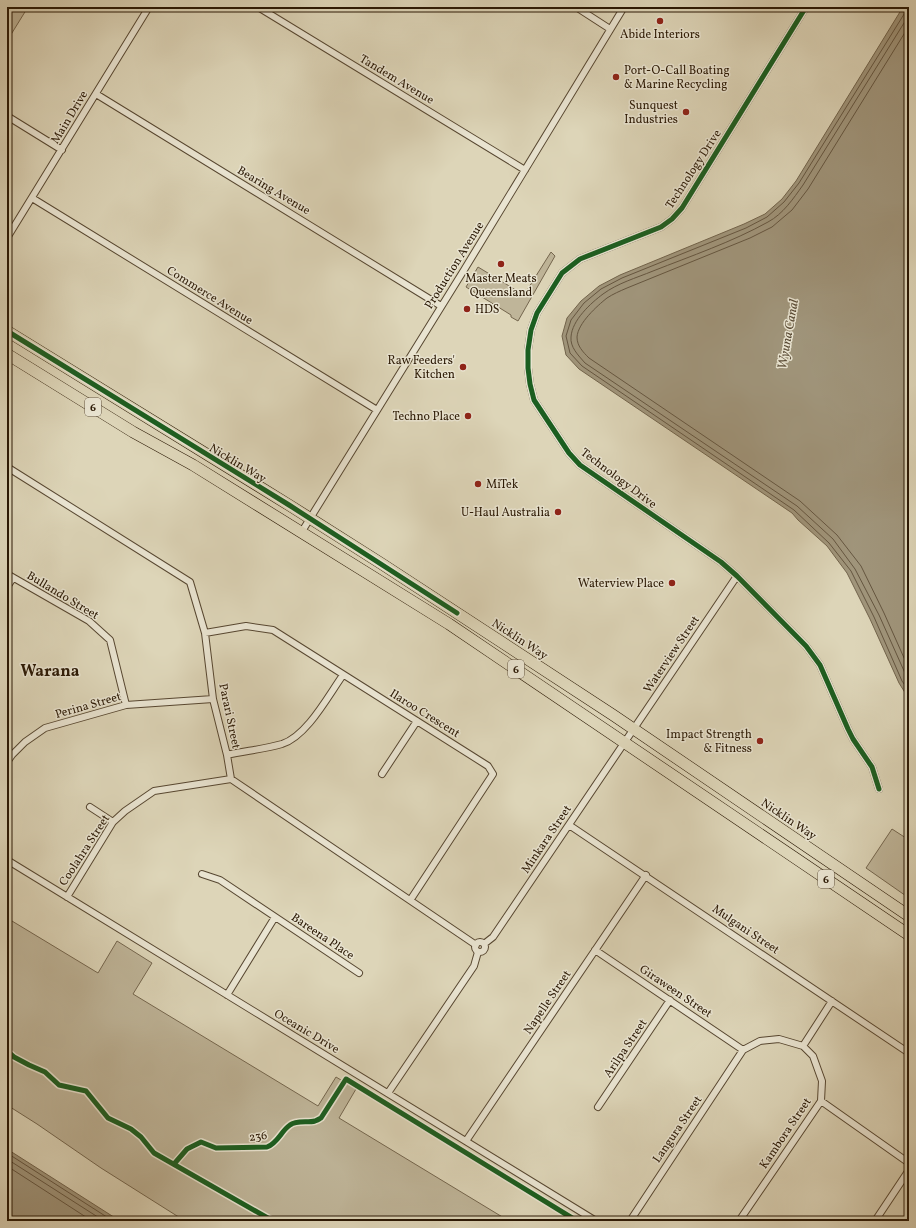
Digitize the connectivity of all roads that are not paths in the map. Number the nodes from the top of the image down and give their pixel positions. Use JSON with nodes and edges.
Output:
{"nodes":[{"id":1,"x":149,"y":7,"type":"edge"},
{"id":2,"x":258,"y":7,"type":"edge"},
{"id":3,"x":576,"y":7,"type":"edge"},
{"id":4,"x":624,"y":7,"type":"edge"},
{"id":5,"x":806,"y":7,"type":"edge"},
{"id":6,"x":610,"y":29,"type":"junction"},
{"id":7,"x":96,"y":94,"type":"junction"},
{"id":8,"x":7,"y":116,"type":"edge"},
{"id":9,"x":62,"y":150,"type":"junction"},
{"id":10,"x":525,"y":170,"type":"junction"},
{"id":11,"x":32,"y":198,"type":"junction"},
{"id":12,"x":7,"y":238,"type":"edge"},
{"id":13,"x":441,"y":306,"type":"junction"},
{"id":14,"x":7,"y":331,"type":"edge"},
{"id":15,"x":7,"y":354,"type":"edge"},
{"id":16,"x":377,"y":410,"type":"junction"},
{"id":17,"x":7,"y":466,"type":"edge"},
{"id":18,"x":310,"y":519,"type":"junction"},
{"id":19,"x":301,"y":533,"type":"junction"},
{"id":20,"x":10,"y":576,"type":"edge"},
{"id":21,"x":737,"y":576,"type":"junction"},
{"id":22,"x":7,"y":587,"type":"edge"},
{"id":23,"x":205,"y":633,"type":"junction"},
{"id":24,"x":343,"y":675,"type":"junction"},
{"id":25,"x":212,"y":699,"type":"junction"},
{"id":26,"x":126,"y":705,"type":"junction"},
{"id":27,"x":417,"y":721,"type":"junction"},
{"id":28,"x":634,"y":729,"type":"junction"},
{"id":29,"x":624,"y":744,"type":"junction"},
{"id":30,"x":9,"y":753,"type":"edge"},
{"id":31,"x":227,"y":755,"type":"junction"},
{"id":32,"x":7,"y":762,"type":"edge"},
{"id":33,"x":382,"y":774,"type":"dead end"},
{"id":34,"x":231,"y":779,"type":"junction"},
{"id":35,"x":879,"y":789,"type":"dead end"},
{"id":36,"x":90,"y":807,"type":"dead end"},
{"id":37,"x":113,"y":822,"type":"junction"},
{"id":38,"x":569,"y":825,"type":"junction"},
{"id":39,"x":7,"y":860,"type":"edge"},
{"id":40,"x":202,"y":874,"type":"dead end"},
{"id":41,"x":646,"y":875,"type":"junction"},
{"id":42,"x":67,"y":897,"type":"junction"},
{"id":43,"x":411,"y":899,"type":"junction"},
{"id":44,"x":909,"y":916,"type":"edge"},
{"id":45,"x":275,"y":917,"type":"junction"},
{"id":46,"x":909,"y":935,"type":"edge"},
{"id":47,"x":476,"y":944,"type":"junction"},
{"id":48,"x":484,"y":944,"type":"junction"},
{"id":49,"x":596,"y":950,"type":"junction"},
{"id":50,"x":478,"y":952,"type":"junction"},
{"id":51,"x":359,"y":973,"type":"dead end"},
{"id":52,"x":227,"y":995,"type":"junction"},
{"id":53,"x":670,"y":1000,"type":"junction"},
{"id":54,"x":832,"y":1001,"type":"junction"},
{"id":55,"x":804,"y":1046,"type":"junction"},
{"id":56,"x":743,"y":1050,"type":"junction"},
{"id":57,"x":909,"y":1053,"type":"edge"},
{"id":58,"x":388,"y":1093,"type":"junction"},
{"id":59,"x":821,"y":1101,"type":"junction"},
{"id":60,"x":598,"y":1107,"type":"dead end"},
{"id":61,"x":466,"y":1141,"type":"junction"},
{"id":62,"x":909,"y":1163,"type":"edge"},
{"id":63,"x":909,"y":1170,"type":"edge"},
{"id":64,"x":596,"y":1221,"type":"edge"},
{"id":65,"x":630,"y":1221,"type":"edge"},
{"id":66,"x":739,"y":1221,"type":"edge"},
{"id":67,"x":875,"y":1221,"type":"edge"}],
"edges":[{"from":1,"to":7,"type":"street","name":"Main Drive"},
{"from":2,"to":10,"type":"street","name":"Tandem Avenue"},
{"from":3,"to":6,"type":"street"},
{"from":4,"to":6,"type":"street","name":"Production Avenue"},
{"from":5,"to":21,"type":"street","name":"Technology Drive"},
{"from":6,"to":10,"type":"street","name":"Production Avenue"},
{"from":7,"to":9,"type":"street","name":"Main Drive"},
{"from":7,"to":13,"type":"street","name":"Bearing Avenue"},
{"from":8,"to":9,"type":"street"},
{"from":9,"to":11,"type":"street","name":"Main Drive"},
{"from":10,"to":13,"type":"street","name":"Production Avenue"},
{"from":11,"to":12,"type":"street","name":"Main Drive"},
{"from":11,"to":16,"type":"street","name":"Commerce Avenue"},
{"from":13,"to":16,"type":"street","name":"Production Avenue"},
{"from":14,"to":18,"type":"highway","name":"Nicklin Way","number":"6"},
{"from":15,"to":19,"type":"highway","name":"Nicklin Way","number":"6"},
{"from":16,"to":18,"type":"street","name":"Production Avenue"},
{"from":17,"to":23,"type":"street","name":"Parari Street"},
{"from":18,"to":19,"type":"street","name":"Production Avenue"},
{"from":18,"to":28,"type":"highway","name":"Nicklin Way","number":"6"},
{"from":19,"to":29,"type":"highway","name":"Nicklin Way","number":"6"},
{"from":20,"to":22,"type":"street"},
{"from":20,"to":26,"type":"street","name":"Bullando Street"},
{"from":21,"to":28,"type":"street","name":"Waterview Street"},
{"from":21,"to":35,"type":"street","name":"Technology Drive"},
{"from":23,"to":24,"type":"street","name":"Ilaroo Crescent"},
{"from":23,"to":25,"type":"street","name":"Parari Street"},
{"from":24,"to":27,"type":"street","name":"Ilaroo Crescent"},
{"from":24,"to":31,"type":"street"},
{"from":25,"to":26,"type":"street","name":"Perina Street"},
{"from":25,"to":31,"type":"street","name":"Parari Street"},
{"from":26,"to":30,"type":"street","name":"Perina Street"},
{"from":27,"to":33,"type":"street"},
{"from":27,"to":43,"type":"street","name":"Ilaroo Crescent"},
{"from":28,"to":29,"type":"street","name":"Waterview Street"},
{"from":28,"to":44,"type":"highway","name":"Nicklin Way","number":"6"},
{"from":29,"to":38,"type":"street","name":"Minkara Street"},
{"from":29,"to":46,"type":"highway","name":"Nicklin Way","number":"6"},
{"from":30,"to":32,"type":"street","name":"Perina Street"},
{"from":31,"to":34,"type":"street","name":"Parari Street"},
{"from":34,"to":37,"type":"street","name":"Coolahra Street"},
{"from":34,"to":43,"type":"street"},
{"from":36,"to":37,"type":"street"},
{"from":37,"to":42,"type":"street","name":"Coolahra Street"},
{"from":38,"to":41,"type":"street","name":"Mulgani Street"},
{"from":38,"to":48,"type":"street","name":"Minkara Street"},
{"from":39,"to":42,"type":"street","name":"Oceanic Drive"},
{"from":40,"to":45,"type":"street","name":"Bareena Place"},
{"from":41,"to":49,"type":"street","name":"Napelle Street"},
{"from":41,"to":54,"type":"street","name":"Mulgani Street"},
{"from":42,"to":52,"type":"street","name":"Oceanic Drive"},
{"from":43,"to":47,"type":"street"},
{"from":45,"to":51,"type":"street","name":"Bareena Place"},
{"from":45,"to":52,"type":"street","name":"Bareena Place"},
{"from":47,"to":48,"type":"street"},
{"from":47,"to":50,"type":"street"},
{"from":48,"to":50,"type":"street"},
{"from":49,"to":53,"type":"street","name":"Giraween Street"},
{"from":49,"to":61,"type":"street","name":"Napelle Street"},
{"from":50,"to":58,"type":"street"},
{"from":52,"to":58,"type":"street","name":"Oceanic Drive"},
{"from":53,"to":56,"type":"street","name":"Giraween Street"},
{"from":53,"to":60,"type":"street","name":"Arilpa Street"},
{"from":54,"to":55,"type":"street"},
{"from":54,"to":57,"type":"street","name":"Mulgani Street"},
{"from":55,"to":56,"type":"street"},
{"from":55,"to":59,"type":"street","name":"Kambora Street"},
{"from":56,"to":65,"type":"street","name":"Langura Street"},
{"from":58,"to":61,"type":"street","name":"Oceanic Drive"},
{"from":59,"to":62,"type":"street"},
{"from":59,"to":66,"type":"street","name":"Kambora Street"},
{"from":61,"to":64,"type":"street","name":"Oceanic Drive"},
{"from":63,"to":67,"type":"street"}]}
